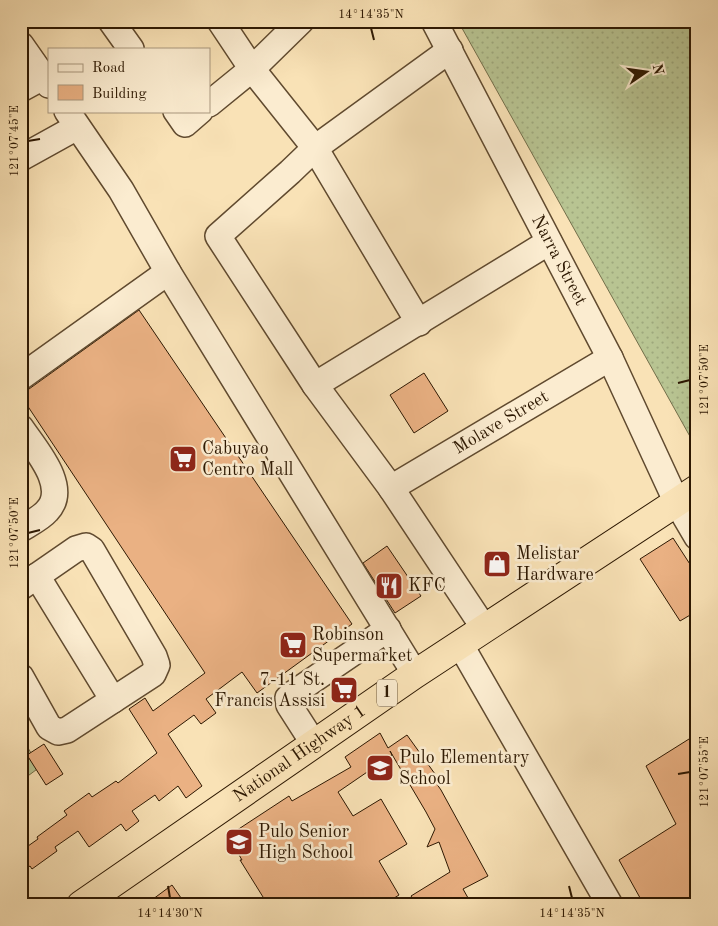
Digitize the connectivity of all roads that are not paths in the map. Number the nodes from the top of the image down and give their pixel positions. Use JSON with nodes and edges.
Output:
{"nodes":[{"id":1,"x":111,"y":21,"type":"edge"},
{"id":2,"x":220,"y":21,"type":"edge"},
{"id":3,"x":301,"y":21,"type":"edge"},
{"id":4,"x":434,"y":21,"type":"edge"},
{"id":5,"x":21,"y":45,"type":"edge"},
{"id":6,"x":130,"y":48,"type":"edge"},
{"id":7,"x":450,"y":50,"type":"junction"},
{"id":8,"x":252,"y":69,"type":"junction"},
{"id":9,"x":46,"y":81,"type":"edge"},
{"id":10,"x":21,"y":89,"type":"edge"},
{"id":11,"x":210,"y":103,"type":"edge"},
{"id":12,"x":177,"y":112,"type":"edge"},
{"id":13,"x":199,"y":112,"type":"edge"},
{"id":14,"x":72,"y":119,"type":"edge"},
{"id":15,"x":315,"y":148,"type":"junction"},
{"id":16,"x":21,"y":158,"type":"edge"},
{"id":17,"x":549,"y":242,"type":"junction"},
{"id":18,"x":168,"y":272,"type":"junction"},
{"id":19,"x":419,"y":323,"type":"junction"},
{"id":20,"x":610,"y":358,"type":"junction"},
{"id":21,"x":21,"y":377,"type":"edge"},
{"id":22,"x":315,"y":385,"type":"junction"},
{"id":23,"x":21,"y":428,"type":"edge"},
{"id":24,"x":391,"y":488,"type":"junction"},
{"id":25,"x":687,"y":496,"type":"edge"},
{"id":26,"x":21,"y":529,"type":"edge"},
{"id":27,"x":697,"y":537,"type":"edge"},
{"id":28,"x":29,"y":582,"type":"edge"},
{"id":29,"x":484,"y":628,"type":"junction"},
{"id":30,"x":388,"y":629,"type":"junction"},
{"id":31,"x":460,"y":644,"type":"junction"},
{"id":32,"x":415,"y":674,"type":"junction"},
{"id":33,"x":21,"y":677,"type":"edge"},
{"id":34,"x":113,"y":700,"type":"junction"},
{"id":35,"x":314,"y":744,"type":"junction"},
{"id":36,"x":82,"y":905,"type":"edge"},
{"id":37,"x":610,"y":905,"type":"edge"}],
"edges":[{"from":1,"to":6,"type":"street"},
{"from":2,"to":8,"type":"street"},
{"from":3,"to":8,"type":"street"},
{"from":4,"to":7,"type":"street","name":"Narra Street"},
{"from":5,"to":9,"type":"street"},
{"from":7,"to":15,"type":"street"},
{"from":7,"to":17,"type":"street","name":"Narra Street"},
{"from":8,"to":11,"type":"street"},
{"from":8,"to":15,"type":"street"},
{"from":9,"to":10,"type":"street"},
{"from":12,"to":13,"type":"street"},
{"from":14,"to":16,"type":"street"},
{"from":14,"to":18,"type":"street"},
{"from":15,"to":19,"type":"street"},
{"from":15,"to":22,"type":"street"},
{"from":17,"to":19,"type":"street"},
{"from":17,"to":20,"type":"street","name":"Narra Street"},
{"from":18,"to":21,"type":"street"},
{"from":18,"to":30,"type":"street"},
{"from":19,"to":22,"type":"street"},
{"from":20,"to":24,"type":"street","name":"Molave Street"},
{"from":20,"to":25,"type":"street","name":"Narra Street"},
{"from":22,"to":24,"type":"street"},
{"from":23,"to":26,"type":"street"},
{"from":24,"to":29,"type":"street"},
{"from":25,"to":27,"type":"street","name":"Narra Street"},
{"from":25,"to":29,"type":"highway","name":"National Highway 1","number":"1"},
{"from":28,"to":34,"type":"street"},
{"from":28,"to":34,"type":"street"},
{"from":29,"to":31,"type":"highway","name":"National Highway 1","number":"1"},
{"from":30,"to":32,"type":"street"},
{"from":30,"to":35,"type":"street"},
{"from":31,"to":32,"type":"highway","name":"National Highway 1","number":"1"},
{"from":31,"to":37,"type":"street"},
{"from":32,"to":35,"type":"highway","name":"National Highway 1","number":"1"},
{"from":33,"to":34,"type":"street"},
{"from":35,"to":36,"type":"highway","name":"National Highway 1","number":"1"}]}
